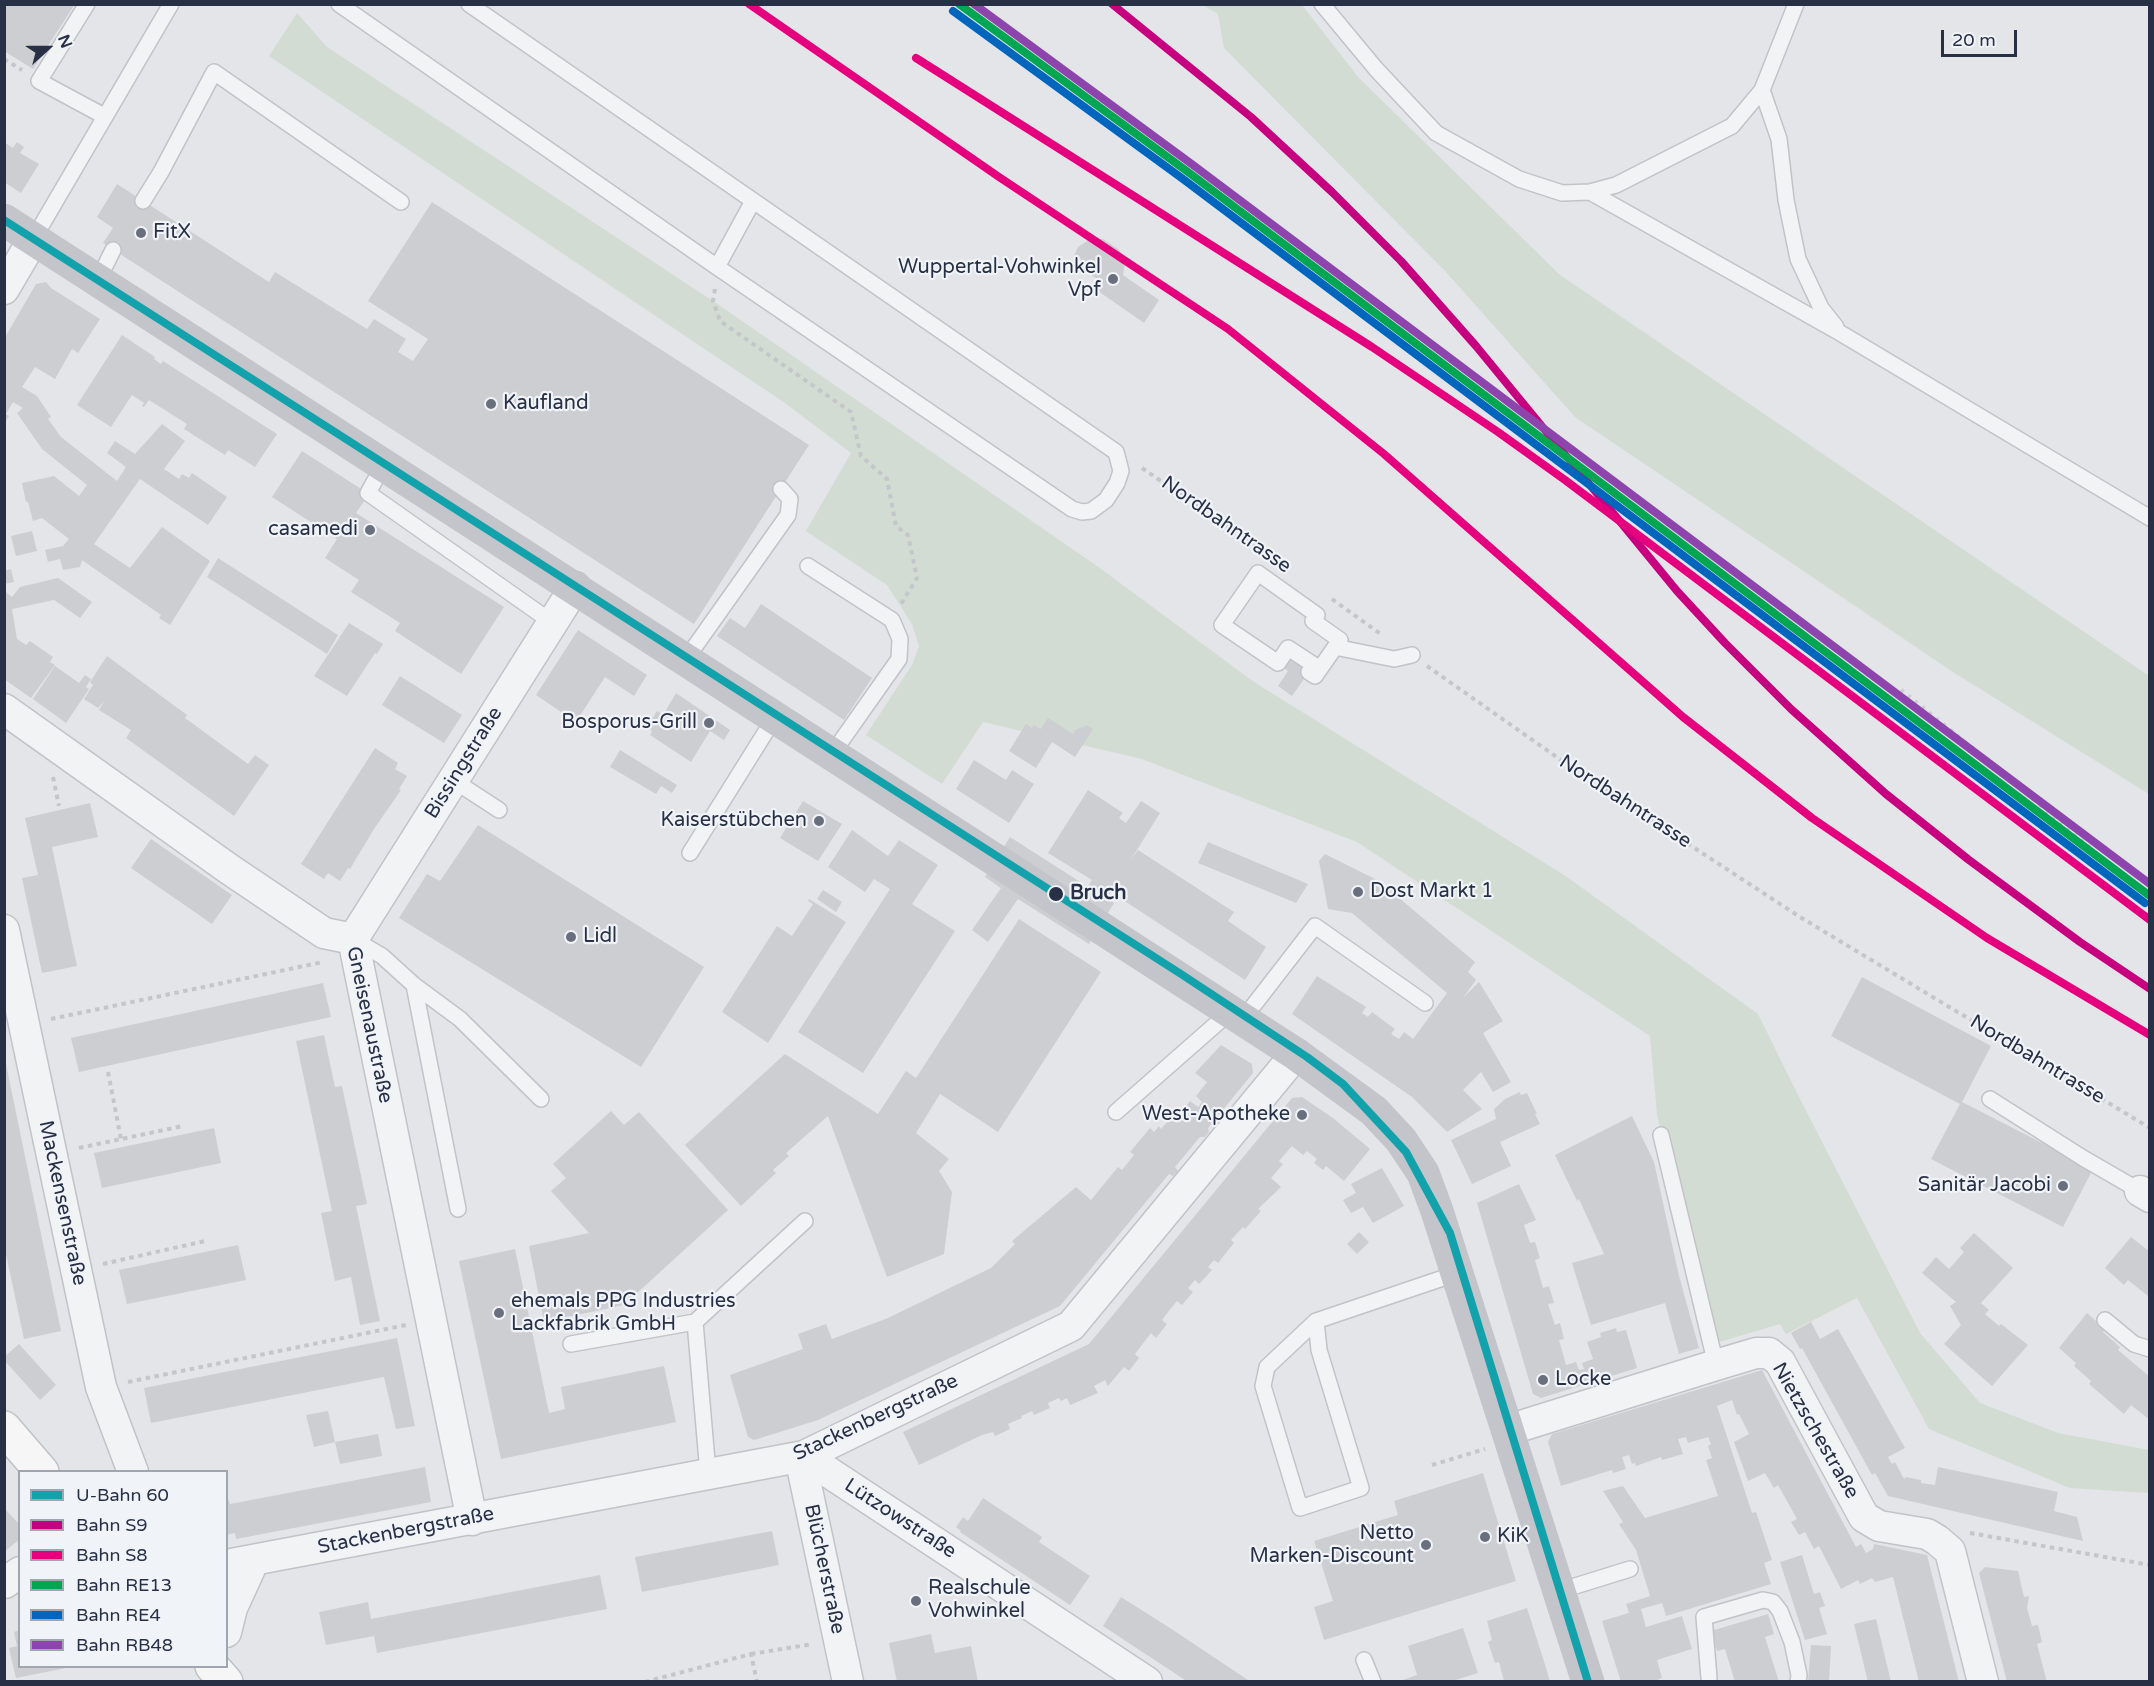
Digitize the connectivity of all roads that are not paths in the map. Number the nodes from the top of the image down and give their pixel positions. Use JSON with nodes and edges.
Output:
{"nodes":[{"id":1,"x":87,"y":4,"type":"edge"},
{"id":2,"x":171,"y":4,"type":"edge"},
{"id":3,"x":339,"y":4,"type":"edge"},
{"id":4,"x":469,"y":4,"type":"edge"},
{"id":5,"x":1322,"y":4,"type":"edge"},
{"id":6,"x":1796,"y":4,"type":"edge"},
{"id":7,"x":1762,"y":90,"type":"junction"},
{"id":8,"x":104,"y":116,"type":"junction"},
{"id":9,"x":1590,"y":192,"type":"junction"},
{"id":10,"x":143,"y":201,"type":"dead end"},
{"id":11,"x":753,"y":201,"type":"junction"},
{"id":12,"x":401,"y":202,"type":"dead end"},
{"id":13,"x":4,"y":220,"type":"edge"},
{"id":14,"x":34,"y":238,"type":"junction"},
{"id":15,"x":113,"y":250,"type":"dead end"},
{"id":16,"x":717,"y":267,"type":"junction"},
{"id":17,"x":98,"y":280,"type":"junction"},
{"id":18,"x":4,"y":289,"type":"edge"},
{"id":19,"x":1842,"y":334,"type":"junction"},
{"id":20,"x":384,"y":464,"type":"junction"},
{"id":21,"x":781,"y":489,"type":"dead end"},
{"id":22,"x":2150,"y":518,"type":"edge"},
{"id":23,"x":808,"y":566,"type":"dead end"},
{"id":24,"x":575,"y":587,"type":"junction"},
{"id":25,"x":553,"y":623,"type":"junction"},
{"id":26,"x":1335,"y":647,"type":"junction"},
{"id":27,"x":1412,"y":656,"type":"road end"},
{"id":28,"x":686,"y":659,"type":"junction"},
{"id":29,"x":4,"y":709,"type":"edge"},
{"id":30,"x":775,"y":717,"type":"junction"},
{"id":31,"x":832,"y":754,"type":"junction"},
{"id":32,"x":453,"y":780,"type":"junction"},
{"id":33,"x":499,"y":810,"type":"dead end"},
{"id":34,"x":690,"y":853,"type":"dead end"},
{"id":35,"x":4,"y":930,"type":"edge"},
{"id":36,"x":354,"y":947,"type":"junction"},
{"id":37,"x":414,"y":985,"type":"junction"},
{"id":38,"x":1425,"y":1003,"type":"dead end"},
{"id":39,"x":1237,"y":1015,"type":"junction"},
{"id":40,"x":1296,"y":1053,"type":"junction"},
{"id":41,"x":541,"y":1099,"type":"dead end"},
{"id":42,"x":1990,"y":1099,"type":"dead end"},
{"id":43,"x":1116,"y":1112,"type":"dead end"},
{"id":44,"x":1661,"y":1136,"type":"dead end"},
{"id":45,"x":2145,"y":1194,"type":"edge"},
{"id":46,"x":458,"y":1209,"type":"dead end"},
{"id":47,"x":805,"y":1221,"type":"dead end"},
{"id":48,"x":1458,"y":1274,"type":"junction"},
{"id":49,"x":2105,"y":1320,"type":"dead end"},
{"id":50,"x":1316,"y":1321,"type":"junction"},
{"id":51,"x":695,"y":1322,"type":"junction"},
{"id":52,"x":571,"y":1344,"type":"dead end"},
{"id":53,"x":2150,"y":1349,"type":"edge"},
{"id":54,"x":1716,"y":1365,"type":"junction"},
{"id":55,"x":4,"y":1428,"type":"edge"},
{"id":56,"x":1508,"y":1430,"type":"junction"},
{"id":57,"x":802,"y":1456,"type":"junction"},
{"id":58,"x":40,"y":1470,"type":"edge"},
{"id":59,"x":132,"y":1470,"type":"edge"},
{"id":60,"x":708,"y":1473,"type":"junction"},
{"id":61,"x":472,"y":1520,"type":"junction"},
{"id":62,"x":240,"y":1562,"type":"edge"},
{"id":63,"x":1630,"y":1569,"type":"dead end"},
{"id":64,"x":18,"y":1574,"type":"edge"},
{"id":65,"x":5,"y":1584,"type":"edge"},
{"id":66,"x":1559,"y":1591,"type":"junction"},
{"id":67,"x":228,"y":1626,"type":"edge"},
{"id":68,"x":1364,"y":1660,"type":"dead end"},
{"id":69,"x":214,"y":1668,"type":"edge"},
{"id":70,"x":1707,"y":1680,"type":"edge"},
{"id":71,"x":228,"y":1682,"type":"edge"},
{"id":72,"x":848,"y":1682,"type":"edge"},
{"id":73,"x":1147,"y":1682,"type":"edge"},
{"id":74,"x":1372,"y":1682,"type":"edge"},
{"id":75,"x":1588,"y":1682,"type":"edge"},
{"id":76,"x":1798,"y":1682,"type":"edge"},
{"id":77,"x":1983,"y":1682,"type":"edge"}],
"edges":[{"from":1,"to":8,"type":"lane"},
{"from":2,"to":8,"type":"lane"},
{"from":3,"to":16,"type":"lane"},
{"from":4,"to":11,"type":"lane"},
{"from":5,"to":9,"type":"lane"},
{"from":6,"to":7,"type":"lane"},
{"from":7,"to":9,"type":"lane"},
{"from":7,"to":19,"type":"lane"},
{"from":8,"to":14,"type":"lane"},
{"from":9,"to":19,"type":"lane"},
{"from":10,"to":12,"type":"lane"},
{"from":11,"to":16,"type":"lane"},
{"from":11,"to":16,"type":"lane"},
{"from":13,"to":14,"type":"main road"},
{"from":14,"to":17,"type":"main road"},
{"from":14,"to":18,"type":"street"},
{"from":15,"to":17,"type":"lane"},
{"from":17,"to":20,"type":"main road"},
{"from":19,"to":22,"type":"lane"},
{"from":20,"to":24,"type":"main road"},
{"from":20,"to":25,"type":"lane"},
{"from":21,"to":28,"type":"lane"},
{"from":23,"to":31,"type":"lane"},
{"from":24,"to":25,"type":"street","name":"Bissingstraße"},
{"from":24,"to":28,"type":"main road"},
{"from":25,"to":32,"type":"street","name":"Bissingstraße"},
{"from":26,"to":26,"type":"lane"},
{"from":26,"to":27,"type":"lane"},
{"from":28,"to":30,"type":"main road"},
{"from":29,"to":36,"type":"street","name":"Gneisenaustraße"},
{"from":30,"to":31,"type":"main road"},
{"from":30,"to":34,"type":"lane"},
{"from":31,"to":39,"type":"main road"},
{"from":32,"to":33,"type":"lane"},
{"from":32,"to":36,"type":"street","name":"Bissingstraße"},
{"from":35,"to":59,"type":"street","name":"Mackensenstraße"},
{"from":36,"to":37,"type":"lane"},
{"from":36,"to":61,"type":"street","name":"Gneisenaustraße"},
{"from":37,"to":41,"type":"lane"},
{"from":37,"to":46,"type":"lane"},
{"from":38,"to":39,"type":"lane"},
{"from":39,"to":40,"type":"main road"},
{"from":39,"to":43,"type":"lane"},
{"from":40,"to":48,"type":"main road"},
{"from":40,"to":57,"type":"street","name":"Stackenbergstraße"},
{"from":42,"to":45,"type":"lane"},
{"from":44,"to":54,"type":"lane"},
{"from":47,"to":51,"type":"lane"},
{"from":48,"to":50,"type":"lane"},
{"from":48,"to":56,"type":"main road"},
{"from":49,"to":53,"type":"lane"},
{"from":50,"to":50,"type":"lane"},
{"from":51,"to":52,"type":"lane"},
{"from":51,"to":60,"type":"lane"},
{"from":54,"to":56,"type":"street","name":"Nietzschestraße"},
{"from":54,"to":77,"type":"street","name":"Nietzschestraße"},
{"from":55,"to":58,"type":"main road"},
{"from":56,"to":66,"type":"main road"},
{"from":57,"to":60,"type":"street","name":"Stackenbergstraße"},
{"from":57,"to":72,"type":"street","name":"Blücherstraße"},
{"from":57,"to":73,"type":"street","name":"Lützowstraße"},
{"from":60,"to":61,"type":"street","name":"Stackenbergstraße"},
{"from":61,"to":62,"type":"street","name":"Stackenbergstraße"},
{"from":62,"to":67,"type":"street","name":"Stackenbergstraße"},
{"from":63,"to":66,"type":"lane"},
{"from":64,"to":65,"type":"street"},
{"from":66,"to":75,"type":"main road"},
{"from":68,"to":74,"type":"lane"},
{"from":69,"to":71,"type":"main road"},
{"from":70,"to":76,"type":"lane"}]}
